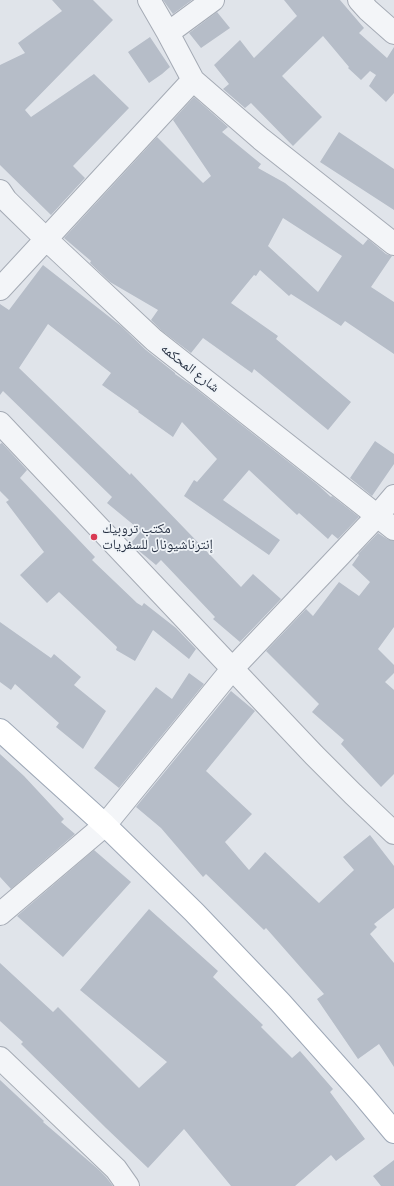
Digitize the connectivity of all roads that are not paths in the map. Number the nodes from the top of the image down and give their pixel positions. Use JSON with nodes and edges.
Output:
{"nodes":[{"id":1,"x":149,"y":0,"type":"edge"},
{"id":2,"x":213,"y":0,"type":"edge"},
{"id":3,"x":360,"y":0,"type":"edge"},
{"id":4,"x":168,"y":33,"type":"junction"},
{"id":5,"x":394,"y":33,"type":"edge"},
{"id":6,"x":193,"y":80,"type":"junction"},
{"id":7,"x":0,"y":191,"type":"edge"},
{"id":8,"x":46,"y":239,"type":"junction"},
{"id":9,"x":394,"y":244,"type":"edge"},
{"id":10,"x":0,"y":289,"type":"edge"},
{"id":11,"x":0,"y":423,"type":"edge"},
{"id":12,"x":394,"y":496,"type":"edge"},
{"id":13,"x":377,"y":516,"type":"junction"},
{"id":14,"x":394,"y":529,"type":"edge"},
{"id":15,"x":232,"y":668,"type":"junction"},
{"id":16,"x":0,"y":730,"type":"edge"},
{"id":17,"x":105,"y":824,"type":"junction"},
{"id":18,"x":394,"y":833,"type":"edge"},
{"id":19,"x":0,"y":914,"type":"edge"},
{"id":20,"x":0,"y":1058,"type":"edge"},
{"id":21,"x":394,"y":1132,"type":"edge"},
{"id":22,"x":128,"y":1186,"type":"edge"}],
"edges":[{"from":1,"to":4,"type":"street"},
{"from":2,"to":4,"type":"street"},
{"from":3,"to":5,"type":"street"},
{"from":4,"to":6,"type":"street"},
{"from":6,"to":8,"type":"street"},
{"from":6,"to":9,"type":"street"},
{"from":7,"to":8,"type":"street","name":"شارع المحكمه"},
{"from":8,"to":10,"type":"street"},
{"from":8,"to":13,"type":"street","name":"شارع المحكمه"},
{"from":11,"to":15,"type":"street"},
{"from":12,"to":13,"type":"street"},
{"from":13,"to":14,"type":"street","name":"شارع المحكمه"},
{"from":13,"to":15,"type":"street"},
{"from":15,"to":17,"type":"street"},
{"from":15,"to":18,"type":"street"},
{"from":16,"to":17,"type":"main road"},
{"from":17,"to":19,"type":"street"},
{"from":17,"to":21,"type":"main road"},
{"from":20,"to":22,"type":"street"}]}
